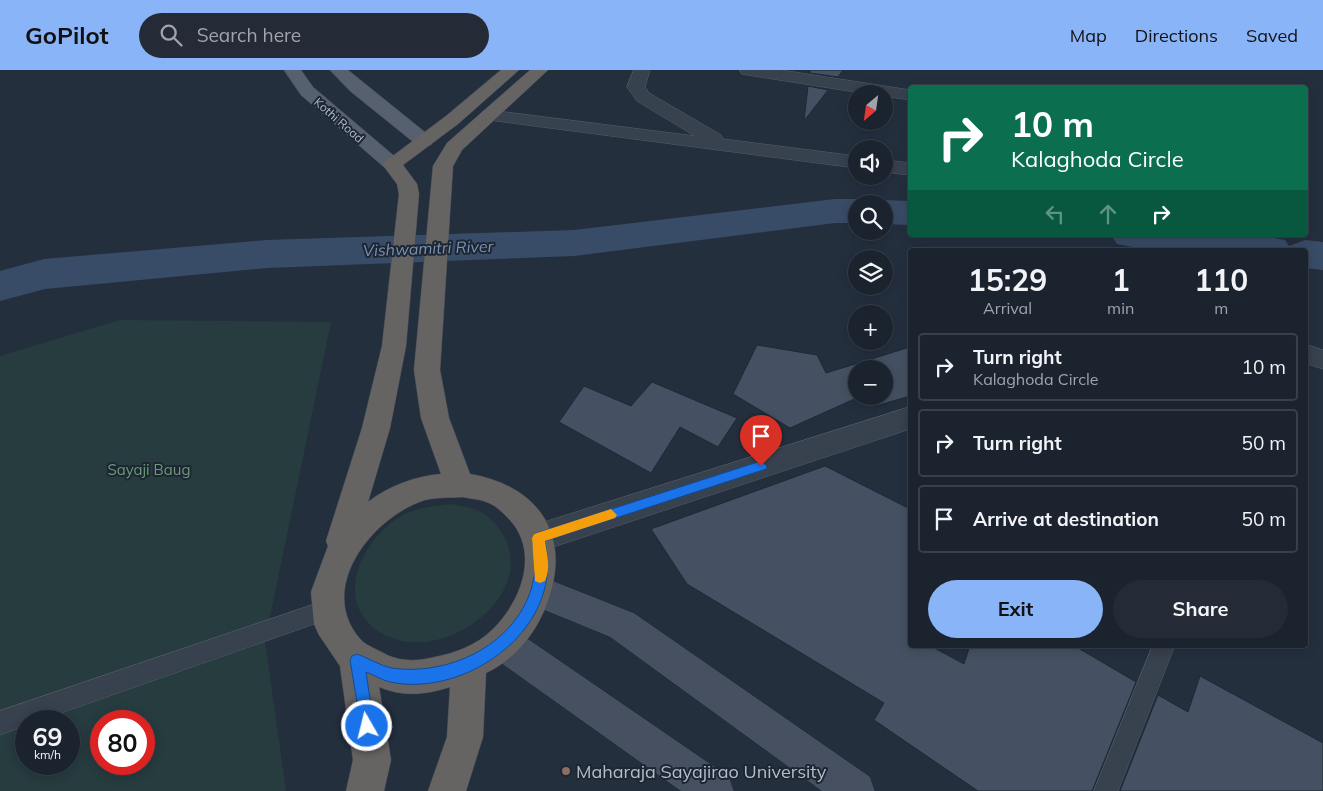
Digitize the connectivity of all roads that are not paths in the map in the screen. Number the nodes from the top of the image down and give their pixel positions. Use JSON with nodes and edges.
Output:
{"nodes":[{"id":1,"x":292,"y":70,"type":"edge"},
{"id":2,"x":338,"y":70,"type":"edge"},
{"id":3,"x":511,"y":70,"type":"edge"},
{"id":4,"x":540,"y":70,"type":"edge"},
{"id":5,"x":642,"y":70,"type":"edge"},
{"id":6,"x":748,"y":70,"type":"edge"},
{"id":7,"x":836,"y":77,"type":"edge"},
{"id":8,"x":908,"y":95,"type":"edge"},
{"id":9,"x":489,"y":115,"type":"junction"},
{"id":10,"x":424,"y":141,"type":"junction"},
{"id":11,"x":724,"y":145,"type":"junction"},
{"id":12,"x":446,"y":158,"type":"junction"},
{"id":13,"x":848,"y":161,"type":"edge"},
{"id":14,"x":392,"y":164,"type":"junction"},
{"id":15,"x":893,"y":167,"type":"edge"},
{"id":16,"x":908,"y":169,"type":"edge"},
{"id":17,"x":408,"y":189,"type":"junction"},
{"id":18,"x":1308,"y":354,"type":"edge"},
{"id":19,"x":1323,"y":360,"type":"edge"},
{"id":20,"x":908,"y":419,"type":"edge"},
{"id":21,"x":460,"y":484,"type":"junction"},
{"id":22,"x":538,"y":538,"type":"junction"},
{"id":23,"x":336,"y":557,"type":"junction"},
{"id":24,"x":538,"y":591,"type":"junction"},
{"id":25,"x":327,"y":610,"type":"junction"},
{"id":26,"x":503,"y":643,"type":"junction"},
{"id":27,"x":1163,"y":648,"type":"edge"},
{"id":28,"x":357,"y":660,"type":"junction"},
{"id":29,"x":469,"y":665,"type":"junction"},
{"id":30,"x":0,"y":724,"type":"edge"},
{"id":31,"x":365,"y":791,"type":"edge"},
{"id":32,"x":447,"y":791,"type":"edge"},
{"id":33,"x":714,"y":791,"type":"edge"},
{"id":34,"x":856,"y":791,"type":"edge"},
{"id":35,"x":1106,"y":791,"type":"edge"}],
"edges":[{"from":1,"to":14,"type":"main road","name":"Kothi Road"},
{"from":2,"to":10,"type":"main road"},
{"from":3,"to":10,"type":"highway"},
{"from":4,"to":9,"type":"highway"},
{"from":5,"to":11,"type":"street"},
{"from":6,"to":7,"type":"street"},
{"from":7,"to":8,"type":"street"},
{"from":9,"to":11,"type":"street"},
{"from":9,"to":12,"type":"highway"},
{"from":10,"to":12,"type":"highway"},
{"from":10,"to":14,"type":"highway"},
{"from":11,"to":13,"type":"street"},
{"from":12,"to":17,"type":"highway"},
{"from":12,"to":21,"type":"highway"},
{"from":14,"to":17,"type":"highway"},
{"from":15,"to":16,"type":"street"},
{"from":17,"to":23,"type":"highway"},
{"from":18,"to":19,"type":"street"},
{"from":20,"to":22,"type":"street"},
{"from":21,"to":22,"type":"highway"},
{"from":21,"to":23,"type":"highway"},
{"from":22,"to":24,"type":"highway"},
{"from":23,"to":25,"type":"highway"},
{"from":24,"to":26,"type":"highway"},
{"from":24,"to":34,"type":"main road"},
{"from":25,"to":28,"type":"highway"},
{"from":25,"to":30,"type":"lane"},
{"from":26,"to":29,"type":"highway"},
{"from":26,"to":33,"type":"main road"},
{"from":27,"to":35,"type":"lane"},
{"from":28,"to":29,"type":"highway"},
{"from":28,"to":31,"type":"highway"},
{"from":29,"to":32,"type":"highway"}]}
